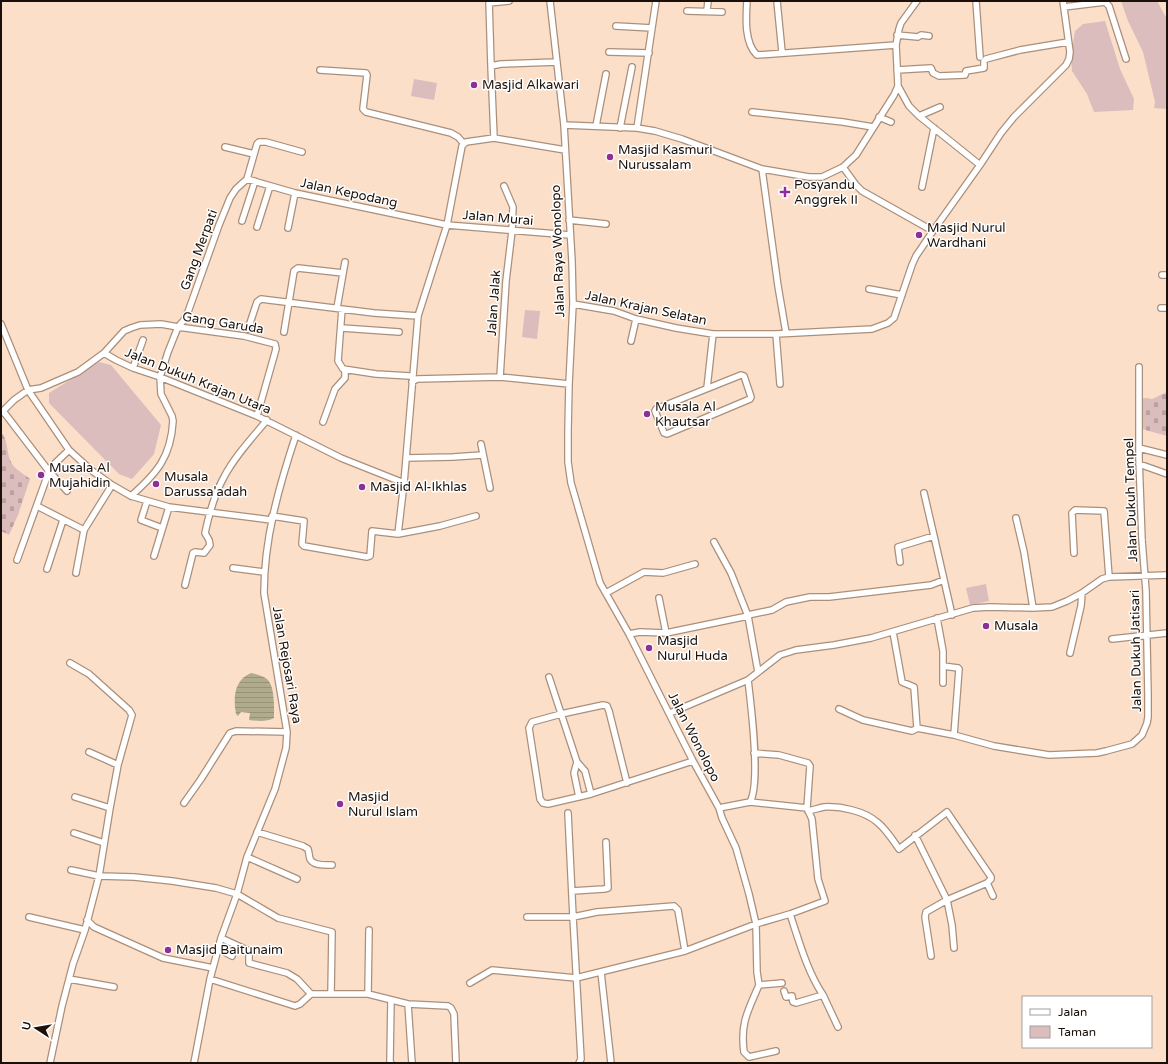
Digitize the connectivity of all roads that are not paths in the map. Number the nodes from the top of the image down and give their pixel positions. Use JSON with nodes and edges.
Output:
{"nodes":[{"id":1,"x":509,"y":1,"type":"edge"},
{"id":2,"x":550,"y":1,"type":"edge"},
{"id":3,"x":656,"y":1,"type":"edge"},
{"id":4,"x":708,"y":1,"type":"edge"},
{"id":5,"x":747,"y":1,"type":"edge"},
{"id":6,"x":777,"y":1,"type":"edge"},
{"id":7,"x":916,"y":1,"type":"edge"},
{"id":8,"x":976,"y":1,"type":"edge"},
{"id":9,"x":489,"y":2,"type":"edge"},
{"id":10,"x":1063,"y":4,"type":"edge"},
{"id":11,"x":687,"y":11,"type":"dead end"},
{"id":12,"x":707,"y":11,"type":"junction"},
{"id":13,"x":722,"y":12,"type":"dead end"},
{"id":14,"x":616,"y":26,"type":"dead end"},
{"id":15,"x":652,"y":28,"type":"junction"},
{"id":16,"x":897,"y":36,"type":"junction"},
{"id":17,"x":929,"y":36,"type":"dead end"},
{"id":18,"x":1068,"y":42,"type":"junction"},
{"id":19,"x":896,"y":45,"type":"junction"},
{"id":20,"x":609,"y":52,"type":"dead end"},
{"id":21,"x":782,"y":52,"type":"junction"},
{"id":22,"x":649,"y":53,"type":"junction"},
{"id":23,"x":980,"y":57,"type":"dead end"},
{"id":24,"x":1126,"y":59,"type":"dead end"},
{"id":25,"x":557,"y":62,"type":"junction"},
{"id":26,"x":491,"y":66,"type":"junction"},
{"id":27,"x":632,"y":67,"type":"dead end"},
{"id":28,"x":320,"y":70,"type":"dead end"},
{"id":29,"x":898,"y":70,"type":"junction"},
{"id":30,"x":606,"y":74,"type":"dead end"},
{"id":31,"x":898,"y":86,"type":"junction"},
{"id":32,"x":940,"y":107,"type":"dead end"},
{"id":33,"x":752,"y":112,"type":"dead end"},
{"id":34,"x":919,"y":116,"type":"junction"},
{"id":35,"x":879,"y":117,"type":"junction"},
{"id":36,"x":891,"y":122,"type":"dead end"},
{"id":37,"x":564,"y":125,"type":"junction"},
{"id":38,"x":596,"y":126,"type":"junction"},
{"id":39,"x":873,"y":127,"type":"junction"},
{"id":40,"x":620,"y":128,"type":"junction"},
{"id":41,"x":637,"y":128,"type":"junction"},
{"id":42,"x":934,"y":128,"type":"junction"},
{"id":43,"x":494,"y":138,"type":"junction"},
{"id":44,"x":464,"y":144,"type":"junction"},
{"id":45,"x":225,"y":147,"type":"dead end"},
{"id":46,"x":565,"y":150,"type":"junction"},
{"id":47,"x":302,"y":152,"type":"dead end"},
{"id":48,"x":254,"y":154,"type":"junction"},
{"id":49,"x":980,"y":165,"type":"junction"},
{"id":50,"x":843,"y":168,"type":"junction"},
{"id":51,"x":762,"y":169,"type":"junction"},
{"id":52,"x":247,"y":179,"type":"junction"},
{"id":53,"x":255,"y":181,"type":"junction"},
{"id":54,"x":270,"y":186,"type":"junction"},
{"id":55,"x":504,"y":186,"type":"dead end"},
{"id":56,"x":922,"y":187,"type":"dead end"},
{"id":57,"x":295,"y":193,"type":"junction"},
{"id":58,"x":569,"y":220,"type":"junction"},
{"id":59,"x":242,"y":221,"type":"dead end"},
{"id":60,"x":606,"y":224,"type":"dead end"},
{"id":61,"x":447,"y":225,"type":"junction"},
{"id":62,"x":257,"y":227,"type":"dead end"},
{"id":63,"x":288,"y":228,"type":"dead end"},
{"id":64,"x":512,"y":231,"type":"junction"},
{"id":65,"x":933,"y":231,"type":"junction"},
{"id":66,"x":570,"y":235,"type":"junction"},
{"id":67,"x":345,"y":262,"type":"dead end"},
{"id":68,"x":342,"y":273,"type":"junction"},
{"id":69,"x":869,"y":288,"type":"dead end"},
{"id":70,"x":902,"y":295,"type":"junction"},
{"id":71,"x":288,"y":302,"type":"junction"},
{"id":72,"x":573,"y":304,"type":"junction"},
{"id":73,"x":340,"y":308,"type":"junction"},
{"id":74,"x":418,"y":316,"type":"junction"},
{"id":75,"x":636,"y":319,"type":"junction"},
{"id":76,"x":1,"y":324,"type":"edge"},
{"id":77,"x":178,"y":328,"type":"junction"},
{"id":78,"x":342,"y":328,"type":"junction"},
{"id":79,"x":248,"y":329,"type":"dead end"},
{"id":80,"x":284,"y":332,"type":"dead end"},
{"id":81,"x":399,"y":332,"type":"dead end"},
{"id":82,"x":786,"y":332,"type":"junction"},
{"id":83,"x":713,"y":334,"type":"junction"},
{"id":84,"x":776,"y":334,"type":"junction"},
{"id":85,"x":144,"y":340,"type":"dead end"},
{"id":86,"x":631,"y":341,"type":"dead end"},
{"id":87,"x":104,"y":353,"type":"junction"},
{"id":88,"x":1139,"y":367,"type":"dead end"},
{"id":89,"x":134,"y":368,"type":"junction"},
{"id":90,"x":345,"y":370,"type":"junction"},
{"id":91,"x":160,"y":377,"type":"junction"},
{"id":92,"x":500,"y":377,"type":"junction"},
{"id":93,"x":413,"y":379,"type":"junction"},
{"id":94,"x":569,"y":384,"type":"junction"},
{"id":95,"x":780,"y":384,"type":"dead end"},
{"id":96,"x":707,"y":388,"type":"junction"},
{"id":97,"x":28,"y":390,"type":"junction"},
{"id":98,"x":2,"y":412,"type":"edge"},
{"id":99,"x":257,"y":416,"type":"junction"},
{"id":100,"x":267,"y":420,"type":"junction"},
{"id":101,"x":322,"y":422,"type":"dead end"},
{"id":102,"x":296,"y":435,"type":"junction"},
{"id":103,"x":481,"y":444,"type":"dead end"},
{"id":104,"x":1139,"y":448,"type":"junction"},
{"id":105,"x":69,"y":450,"type":"junction"},
{"id":106,"x":482,"y":455,"type":"junction"},
{"id":107,"x":1167,"y":455,"type":"edge"},
{"id":108,"x":406,"y":458,"type":"junction"},
{"id":109,"x":1139,"y":464,"type":"junction"},
{"id":110,"x":48,"y":470,"type":"junction"},
{"id":111,"x":1167,"y":474,"type":"edge"},
{"id":112,"x":404,"y":483,"type":"junction"},
{"id":113,"x":112,"y":485,"type":"junction"},
{"id":114,"x":490,"y":488,"type":"dead end"},
{"id":115,"x":66,"y":491,"type":"dead end"},
{"id":116,"x":924,"y":493,"type":"dead end"},
{"id":117,"x":131,"y":496,"type":"junction"},
{"id":118,"x":147,"y":501,"type":"junction"},
{"id":119,"x":37,"y":506,"type":"junction"},
{"id":120,"x":169,"y":507,"type":"junction"},
{"id":121,"x":210,"y":512,"type":"junction"},
{"id":122,"x":476,"y":516,"type":"dead end"},
{"id":123,"x":272,"y":518,"type":"junction"},
{"id":124,"x":1016,"y":518,"type":"dead end"},
{"id":125,"x":63,"y":520,"type":"junction"},
{"id":126,"x":162,"y":528,"type":"junction"},
{"id":127,"x":84,"y":530,"type":"junction"},
{"id":128,"x":398,"y":534,"type":"junction"},
{"id":129,"x":934,"y":536,"type":"junction"},
{"id":130,"x":714,"y":542,"type":"dead end"},
{"id":131,"x":589,"y":546,"type":"joint"},
{"id":132,"x":1074,"y":553,"type":"dead end"},
{"id":133,"x":154,"y":556,"type":"dead end"},
{"id":134,"x":17,"y":560,"type":"dead end"},
{"id":135,"x":900,"y":562,"type":"dead end"},
{"id":136,"x":695,"y":564,"type":"dead end"},
{"id":137,"x":233,"y":568,"type":"dead end"},
{"id":138,"x":47,"y":569,"type":"dead end"},
{"id":139,"x":264,"y":572,"type":"junction"},
{"id":140,"x":76,"y":573,"type":"dead end"},
{"id":141,"x":1145,"y":574,"type":"junction"},
{"id":142,"x":1167,"y":575,"type":"edge"},
{"id":143,"x":1108,"y":577,"type":"junction"},
{"id":144,"x":944,"y":580,"type":"junction"},
{"id":145,"x":185,"y":585,"type":"dead end"},
{"id":146,"x":606,"y":593,"type":"junction"},
{"id":147,"x":1082,"y":593,"type":"junction"},
{"id":148,"x":659,"y":598,"type":"dead end"},
{"id":149,"x":1033,"y":608,"type":"junction"},
{"id":150,"x":952,"y":615,"type":"junction"},
{"id":151,"x":748,"y":616,"type":"junction"},
{"id":152,"x":937,"y":618,"type":"junction"},
{"id":153,"x":893,"y":632,"type":"junction"},
{"id":154,"x":666,"y":633,"type":"junction"},
{"id":155,"x":1167,"y":633,"type":"edge"},
{"id":156,"x":630,"y":634,"type":"junction"},
{"id":157,"x":1146,"y":634,"type":"junction"},
{"id":158,"x":1112,"y":639,"type":"dead end"},
{"id":159,"x":1070,"y":653,"type":"dead end"},
{"id":160,"x":70,"y":663,"type":"dead end"},
{"id":161,"x":943,"y":666,"type":"junction"},
{"id":162,"x":758,"y":672,"type":"junction"},
{"id":163,"x":549,"y":677,"type":"dead end"},
{"id":164,"x":748,"y":680,"type":"junction"},
{"id":165,"x":943,"y":683,"type":"dead end"},
{"id":166,"x":839,"y":709,"type":"dead end"},
{"id":167,"x":670,"y":712,"type":"junction"},
{"id":168,"x":561,"y":714,"type":"junction"},
{"id":169,"x":916,"y":728,"type":"junction"},
{"id":170,"x":287,"y":732,"type":"junction"},
{"id":171,"x":954,"y":735,"type":"junction"},
{"id":172,"x":89,"y":752,"type":"dead end"},
{"id":173,"x":754,"y":753,"type":"junction"},
{"id":174,"x":693,"y":761,"type":"junction"},
{"id":175,"x":577,"y":762,"type":"junction"},
{"id":176,"x":118,"y":765,"type":"junction"},
{"id":177,"x":627,"y":783,"type":"junction"},
{"id":178,"x":591,"y":794,"type":"junction"},
{"id":179,"x":579,"y":796,"type":"junction"},
{"id":180,"x":75,"y":797,"type":"dead end"},
{"id":181,"x":750,"y":802,"type":"junction"},
{"id":182,"x":184,"y":803,"type":"dead end"},
{"id":183,"x":110,"y":808,"type":"junction"},
{"id":184,"x":719,"y":808,"type":"junction"},
{"id":185,"x":808,"y":809,"type":"junction"},
{"id":186,"x":568,"y":813,"type":"dead end"},
{"id":187,"x":257,"y":832,"type":"junction"},
{"id":188,"x":74,"y":833,"type":"dead end"},
{"id":189,"x":915,"y":835,"type":"junction"},
{"id":190,"x":606,"y":842,"type":"dead end"},
{"id":191,"x":104,"y":843,"type":"junction"},
{"id":192,"x":247,"y":857,"type":"junction"},
{"id":193,"x":332,"y":865,"type":"dead end"},
{"id":194,"x":71,"y":870,"type":"dead end"},
{"id":195,"x":99,"y":876,"type":"junction"},
{"id":196,"x":297,"y":879,"type":"dead end"},
{"id":197,"x":988,"y":883,"type":"junction"},
{"id":198,"x":572,"y":891,"type":"junction"},
{"id":199,"x":237,"y":894,"type":"junction"},
{"id":200,"x":993,"y":896,"type":"dead end"},
{"id":201,"x":947,"y":900,"type":"junction"},
{"id":202,"x":790,"y":914,"type":"junction"},
{"id":203,"x":29,"y":917,"type":"dead end"},
{"id":204,"x":527,"y":917,"type":"dead end"},
{"id":205,"x":573,"y":917,"type":"junction"},
{"id":206,"x":87,"y":920,"type":"junction"},
{"id":207,"x":756,"y":924,"type":"junction"},
{"id":208,"x":85,"y":930,"type":"junction"},
{"id":209,"x":369,"y":930,"type":"dead end"},
{"id":210,"x":221,"y":938,"type":"junction"},
{"id":211,"x":954,"y":948,"type":"dead end"},
{"id":212,"x":219,"y":949,"type":"junction"},
{"id":213,"x":685,"y":951,"type":"junction"},
{"id":214,"x":232,"y":956,"type":"dead end"},
{"id":215,"x":931,"y":956,"type":"dead end"},
{"id":216,"x":213,"y":968,"type":"junction"},
{"id":217,"x":601,"y":972,"type":"junction"},
{"id":218,"x":576,"y":978,"type":"junction"},
{"id":219,"x":69,"y":979,"type":"junction"},
{"id":220,"x":210,"y":979,"type":"junction"},
{"id":221,"x":470,"y":983,"type":"dead end"},
{"id":222,"x":782,"y":983,"type":"dead end"},
{"id":223,"x":760,"y":985,"type":"junction"},
{"id":224,"x":114,"y":988,"type":"dead end"},
{"id":225,"x":784,"y":992,"type":"dead end"},
{"id":226,"x":311,"y":994,"type":"junction"},
{"id":227,"x":331,"y":994,"type":"junction"},
{"id":228,"x":368,"y":994,"type":"junction"},
{"id":229,"x":823,"y":995,"type":"junction"},
{"id":230,"x":391,"y":1000,"type":"junction"},
{"id":231,"x":408,"y":1004,"type":"junction"},
{"id":232,"x":838,"y":1028,"type":"dead end"},
{"id":233,"x":776,"y":1051,"type":"dead end"},
{"id":234,"x":50,"y":1063,"type":"edge"},
{"id":235,"x":194,"y":1063,"type":"edge"},
{"id":236,"x":391,"y":1063,"type":"edge"},
{"id":237,"x":412,"y":1063,"type":"edge"},
{"id":238,"x":456,"y":1063,"type":"edge"},
{"id":239,"x":579,"y":1063,"type":"edge"},
{"id":240,"x":611,"y":1063,"type":"edge"}],
"edges":[{"from":1,"to":9,"type":"street"},
{"from":2,"to":25,"type":"street","name":"Jalan Raya Wonolopo"},
{"from":3,"to":15,"type":"street"},
{"from":4,"to":12,"type":"street"},
{"from":5,"to":21,"type":"street"},
{"from":6,"to":21,"type":"street"},
{"from":7,"to":16,"type":"street"},
{"from":8,"to":23,"type":"street"},
{"from":9,"to":26,"type":"street"},
{"from":10,"to":18,"type":"street","name":"Jalan Krajan Selatan"},
{"from":10,"to":24,"type":"street"},
{"from":11,"to":12,"type":"street"},
{"from":12,"to":13,"type":"street"},
{"from":14,"to":15,"type":"street"},
{"from":15,"to":22,"type":"street"},
{"from":16,"to":17,"type":"street"},
{"from":16,"to":19,"type":"street"},
{"from":18,"to":29,"type":"street"},
{"from":18,"to":49,"type":"street","name":"Jalan Krajan Selatan"},
{"from":19,"to":21,"type":"street"},
{"from":19,"to":29,"type":"street"},
{"from":20,"to":22,"type":"street"},
{"from":22,"to":41,"type":"street"},
{"from":25,"to":26,"type":"street"},
{"from":25,"to":37,"type":"street","name":"Jalan Raya Wonolopo"},
{"from":26,"to":43,"type":"street"},
{"from":27,"to":40,"type":"street"},
{"from":28,"to":44,"type":"street"},
{"from":29,"to":31,"type":"street"},
{"from":30,"to":38,"type":"street"},
{"from":31,"to":34,"type":"street"},
{"from":31,"to":35,"type":"street"},
{"from":32,"to":34,"type":"street"},
{"from":33,"to":39,"type":"street"},
{"from":34,"to":42,"type":"street"},
{"from":35,"to":36,"type":"street"},
{"from":35,"to":39,"type":"street"},
{"from":37,"to":38,"type":"street"},
{"from":37,"to":46,"type":"street","name":"Jalan Raya Wonolopo"},
{"from":38,"to":40,"type":"street"},
{"from":39,"to":50,"type":"street"},
{"from":40,"to":41,"type":"street"},
{"from":41,"to":51,"type":"street"},
{"from":42,"to":49,"type":"street"},
{"from":42,"to":56,"type":"street"},
{"from":43,"to":44,"type":"street"},
{"from":43,"to":46,"type":"street"},
{"from":44,"to":61,"type":"street"},
{"from":45,"to":48,"type":"street"},
{"from":46,"to":58,"type":"street","name":"Jalan Raya Wonolopo"},
{"from":47,"to":48,"type":"street"},
{"from":48,"to":52,"type":"street"},
{"from":49,"to":65,"type":"street","name":"Jalan Krajan Selatan"},
{"from":50,"to":51,"type":"street"},
{"from":50,"to":65,"type":"street"},
{"from":51,"to":82,"type":"street"},
{"from":52,"to":53,"type":"street","name":"Jalan Kepodang"},
{"from":52,"to":77,"type":"street","name":"Gang Merpati"},
{"from":53,"to":54,"type":"street","name":"Jalan Kepodang"},
{"from":53,"to":59,"type":"street"},
{"from":54,"to":57,"type":"street","name":"Jalan Kepodang"},
{"from":54,"to":62,"type":"street"},
{"from":55,"to":64,"type":"street","name":"Jalan Jalak"},
{"from":57,"to":61,"type":"street","name":"Jalan Kepodang"},
{"from":57,"to":63,"type":"street"},
{"from":58,"to":60,"type":"street"},
{"from":58,"to":66,"type":"street","name":"Jalan Raya Wonolopo"},
{"from":61,"to":64,"type":"street","name":"Jalan Murai"},
{"from":61,"to":74,"type":"street"},
{"from":64,"to":66,"type":"street","name":"Jalan Murai"},
{"from":64,"to":92,"type":"street","name":"Jalan Jalak"},
{"from":65,"to":70,"type":"street","name":"Jalan Krajan Selatan"},
{"from":66,"to":72,"type":"street","name":"Jalan Raya Wonolopo"},
{"from":67,"to":68,"type":"street"},
{"from":68,"to":71,"type":"street"},
{"from":68,"to":73,"type":"street"},
{"from":69,"to":70,"type":"street"},
{"from":70,"to":82,"type":"street","name":"Jalan Krajan Selatan"},
{"from":71,"to":73,"type":"street"},
{"from":71,"to":79,"type":"street"},
{"from":71,"to":80,"type":"street"},
{"from":72,"to":75,"type":"street","name":"Jalan Krajan Selatan"},
{"from":72,"to":94,"type":"street","name":"Jalan Raya Wonolopo"},
{"from":73,"to":74,"type":"street"},
{"from":73,"to":78,"type":"street"},
{"from":74,"to":93,"type":"street"},
{"from":75,"to":83,"type":"street","name":"Jalan Krajan Selatan"},
{"from":75,"to":86,"type":"street"},
{"from":76,"to":97,"type":"street"},
{"from":77,"to":87,"type":"street","name":"Gang Garuda"},
{"from":77,"to":91,"type":"street","name":"Gang Merpati"},
{"from":77,"to":99,"type":"street","name":"Gang Garuda"},
{"from":78,"to":81,"type":"street"},
{"from":78,"to":90,"type":"street"},
{"from":82,"to":84,"type":"street","name":"Jalan Krajan Selatan"},
{"from":83,"to":84,"type":"street","name":"Jalan Krajan Selatan"},
{"from":83,"to":96,"type":"street"},
{"from":84,"to":95,"type":"street"},
{"from":85,"to":89,"type":"street"},
{"from":87,"to":89,"type":"street","name":"Jalan Dukuh Krajan Utara"},
{"from":87,"to":97,"type":"street","name":"Jalan Dukuh Krajan Utara"},
{"from":88,"to":104,"type":"street","name":"Jalan Dukuh Tempel"},
{"from":89,"to":91,"type":"street","name":"Jalan Dukuh Krajan Utara"},
{"from":90,"to":93,"type":"street"},
{"from":90,"to":101,"type":"street"},
{"from":91,"to":99,"type":"street","name":"Jalan Dukuh Krajan Utara"},
{"from":91,"to":117,"type":"street"},
{"from":92,"to":93,"type":"street"},
{"from":92,"to":94,"type":"street"},
{"from":93,"to":108,"type":"street"},
{"from":94,"to":131,"type":"street","name":"Jalan Raya Wonolopo"},
{"from":96,"to":96,"type":"street"},
{"from":97,"to":98,"type":"street","name":"Jalan Dukuh Krajan Utara"},
{"from":97,"to":105,"type":"street"},
{"from":98,"to":110,"type":"street"},
{"from":99,"to":100,"type":"street","name":"Jalan Dukuh Krajan Utara"},
{"from":100,"to":102,"type":"street","name":"Jalan Dukuh Krajan Utara"},
{"from":100,"to":121,"type":"street"},
{"from":102,"to":112,"type":"street","name":"Jalan Dukuh Krajan Utara"},
{"from":102,"to":123,"type":"street","name":"Jalan Rejosari Raya"},
{"from":103,"to":106,"type":"street"},
{"from":104,"to":107,"type":"street"},
{"from":104,"to":109,"type":"street","name":"Jalan Dukuh Tempel"},
{"from":105,"to":110,"type":"street"},
{"from":105,"to":113,"type":"street"},
{"from":106,"to":108,"type":"street"},
{"from":106,"to":114,"type":"street"},
{"from":108,"to":112,"type":"street"},
{"from":109,"to":111,"type":"street"},
{"from":109,"to":141,"type":"street","name":"Jalan Dukuh Tempel"},
{"from":110,"to":115,"type":"street"},
{"from":110,"to":119,"type":"street"},
{"from":112,"to":128,"type":"street"},
{"from":113,"to":117,"type":"street"},
{"from":113,"to":127,"type":"street"},
{"from":116,"to":129,"type":"street"},
{"from":117,"to":118,"type":"street"},
{"from":118,"to":120,"type":"street"},
{"from":118,"to":126,"type":"street"},
{"from":119,"to":125,"type":"street"},
{"from":119,"to":134,"type":"street"},
{"from":120,"to":121,"type":"street"},
{"from":120,"to":126,"type":"street"},
{"from":121,"to":123,"type":"street"},
{"from":121,"to":145,"type":"street"},
{"from":122,"to":128,"type":"street"},
{"from":123,"to":128,"type":"street"},
{"from":123,"to":139,"type":"street","name":"Jalan Rejosari Raya"},
{"from":124,"to":149,"type":"street"},
{"from":125,"to":127,"type":"street"},
{"from":125,"to":138,"type":"street"},
{"from":126,"to":133,"type":"street"},
{"from":127,"to":140,"type":"street"},
{"from":129,"to":135,"type":"street"},
{"from":129,"to":144,"type":"street"},
{"from":130,"to":151,"type":"street"},
{"from":131,"to":146,"type":"street","name":"Jalan Wonolopo"},
{"from":132,"to":143,"type":"street"},
{"from":136,"to":146,"type":"street"},
{"from":137,"to":139,"type":"street"},
{"from":139,"to":170,"type":"street","name":"Jalan Rejosari Raya"},
{"from":141,"to":142,"type":"street","name":"Jalan Dukuh Jatisari"},
{"from":141,"to":143,"type":"street","name":"Jalan Dukuh Tempel"},
{"from":141,"to":157,"type":"street","name":"Jalan Dukuh Jatisari"},
{"from":143,"to":147,"type":"street","name":"Jalan Dukuh Tempel"},
{"from":144,"to":150,"type":"street"},
{"from":144,"to":151,"type":"street"},
{"from":146,"to":156,"type":"street","name":"Jalan Wonolopo"},
{"from":147,"to":149,"type":"street","name":"Jalan Dukuh Tempel"},
{"from":147,"to":159,"type":"street"},
{"from":148,"to":154,"type":"street"},
{"from":149,"to":150,"type":"street","name":"Jalan Dukuh Tempel"},
{"from":150,"to":152,"type":"street","name":"Jalan Dukuh Tempel"},
{"from":151,"to":154,"type":"street"},
{"from":151,"to":162,"type":"street"},
{"from":152,"to":153,"type":"street","name":"Jalan Dukuh Tempel"},
{"from":152,"to":161,"type":"street"},
{"from":153,"to":162,"type":"street","name":"Jalan Dukuh Tempel"},
{"from":153,"to":169,"type":"street"},
{"from":154,"to":156,"type":"street"},
{"from":155,"to":157,"type":"street"},
{"from":156,"to":167,"type":"street","name":"Jalan Wonolopo"},
{"from":157,"to":158,"type":"street"},
{"from":157,"to":171,"type":"street","name":"Jalan Dukuh Jatisari"},
{"from":160,"to":176,"type":"street"},
{"from":161,"to":165,"type":"street"},
{"from":161,"to":171,"type":"street"},
{"from":162,"to":164,"type":"street","name":"Jalan Dukuh Tempel"},
{"from":163,"to":168,"type":"street"},
{"from":164,"to":167,"type":"street","name":"Jalan Dukuh Tempel"},
{"from":164,"to":173,"type":"street"},
{"from":166,"to":169,"type":"street","name":"Jalan Dukuh Jatisari"},
{"from":167,"to":174,"type":"street","name":"Jalan Wonolopo"},
{"from":168,"to":175,"type":"street"},
{"from":168,"to":177,"type":"street"},
{"from":168,"to":179,"type":"street"},
{"from":169,"to":171,"type":"street","name":"Jalan Dukuh Jatisari"},
{"from":170,"to":182,"type":"street"},
{"from":170,"to":187,"type":"street","name":"Jalan Rejosari Raya"},
{"from":172,"to":176,"type":"street"},
{"from":173,"to":181,"type":"street"},
{"from":173,"to":185,"type":"street"},
{"from":174,"to":177,"type":"street"},
{"from":174,"to":184,"type":"street","name":"Jalan Wonolopo"},
{"from":175,"to":178,"type":"street"},
{"from":175,"to":179,"type":"street"},
{"from":176,"to":183,"type":"street"},
{"from":177,"to":178,"type":"street"},
{"from":178,"to":179,"type":"street"},
{"from":180,"to":183,"type":"street"},
{"from":181,"to":184,"type":"street"},
{"from":181,"to":185,"type":"street"},
{"from":183,"to":191,"type":"street"},
{"from":184,"to":207,"type":"street","name":"Jalan Wonolopo"},
{"from":185,"to":189,"type":"street"},
{"from":185,"to":202,"type":"street"},
{"from":186,"to":198,"type":"street"},
{"from":187,"to":192,"type":"street","name":"Jalan Rejosari Raya"},
{"from":187,"to":193,"type":"street"},
{"from":188,"to":191,"type":"street"},
{"from":189,"to":197,"type":"street"},
{"from":189,"to":201,"type":"street"},
{"from":190,"to":198,"type":"street"},
{"from":191,"to":195,"type":"street"},
{"from":192,"to":196,"type":"street"},
{"from":192,"to":199,"type":"street","name":"Jalan Rejosari Raya"},
{"from":194,"to":195,"type":"street"},
{"from":195,"to":199,"type":"street"},
{"from":195,"to":206,"type":"street"},
{"from":197,"to":200,"type":"street"},
{"from":197,"to":201,"type":"street"},
{"from":198,"to":205,"type":"street"},
{"from":199,"to":210,"type":"street","name":"Jalan Rejosari Raya"},
{"from":199,"to":227,"type":"street"},
{"from":201,"to":211,"type":"street"},
{"from":201,"to":215,"type":"street"},
{"from":202,"to":207,"type":"street"},
{"from":202,"to":229,"type":"street"},
{"from":203,"to":208,"type":"street"},
{"from":204,"to":205,"type":"street"},
{"from":205,"to":213,"type":"street"},
{"from":205,"to":218,"type":"street"},
{"from":206,"to":208,"type":"street"},
{"from":206,"to":216,"type":"street"},
{"from":207,"to":213,"type":"street"},
{"from":207,"to":223,"type":"street","name":"Jalan Wonolopo"},
{"from":208,"to":219,"type":"street"},
{"from":209,"to":228,"type":"street"},
{"from":210,"to":212,"type":"street","name":"Jalan Rejosari Raya"},
{"from":210,"to":226,"type":"street"},
{"from":212,"to":214,"type":"street"},
{"from":212,"to":216,"type":"street","name":"Jalan Rejosari Raya"},
{"from":213,"to":217,"type":"street"},
{"from":216,"to":220,"type":"street","name":"Jalan Rejosari Raya"},
{"from":217,"to":218,"type":"street"},
{"from":217,"to":240,"type":"street"},
{"from":218,"to":221,"type":"street"},
{"from":218,"to":239,"type":"street"},
{"from":219,"to":224,"type":"street"},
{"from":219,"to":234,"type":"street"},
{"from":220,"to":226,"type":"street"},
{"from":220,"to":235,"type":"street","name":"Jalan Rejosari Raya"},
{"from":222,"to":223,"type":"street"},
{"from":223,"to":233,"type":"street"},
{"from":225,"to":229,"type":"street"},
{"from":226,"to":227,"type":"street"},
{"from":227,"to":228,"type":"street"},
{"from":228,"to":230,"type":"street"},
{"from":229,"to":232,"type":"street"},
{"from":230,"to":231,"type":"street"},
{"from":230,"to":236,"type":"street"},
{"from":231,"to":237,"type":"street"},
{"from":231,"to":238,"type":"street"}]}
